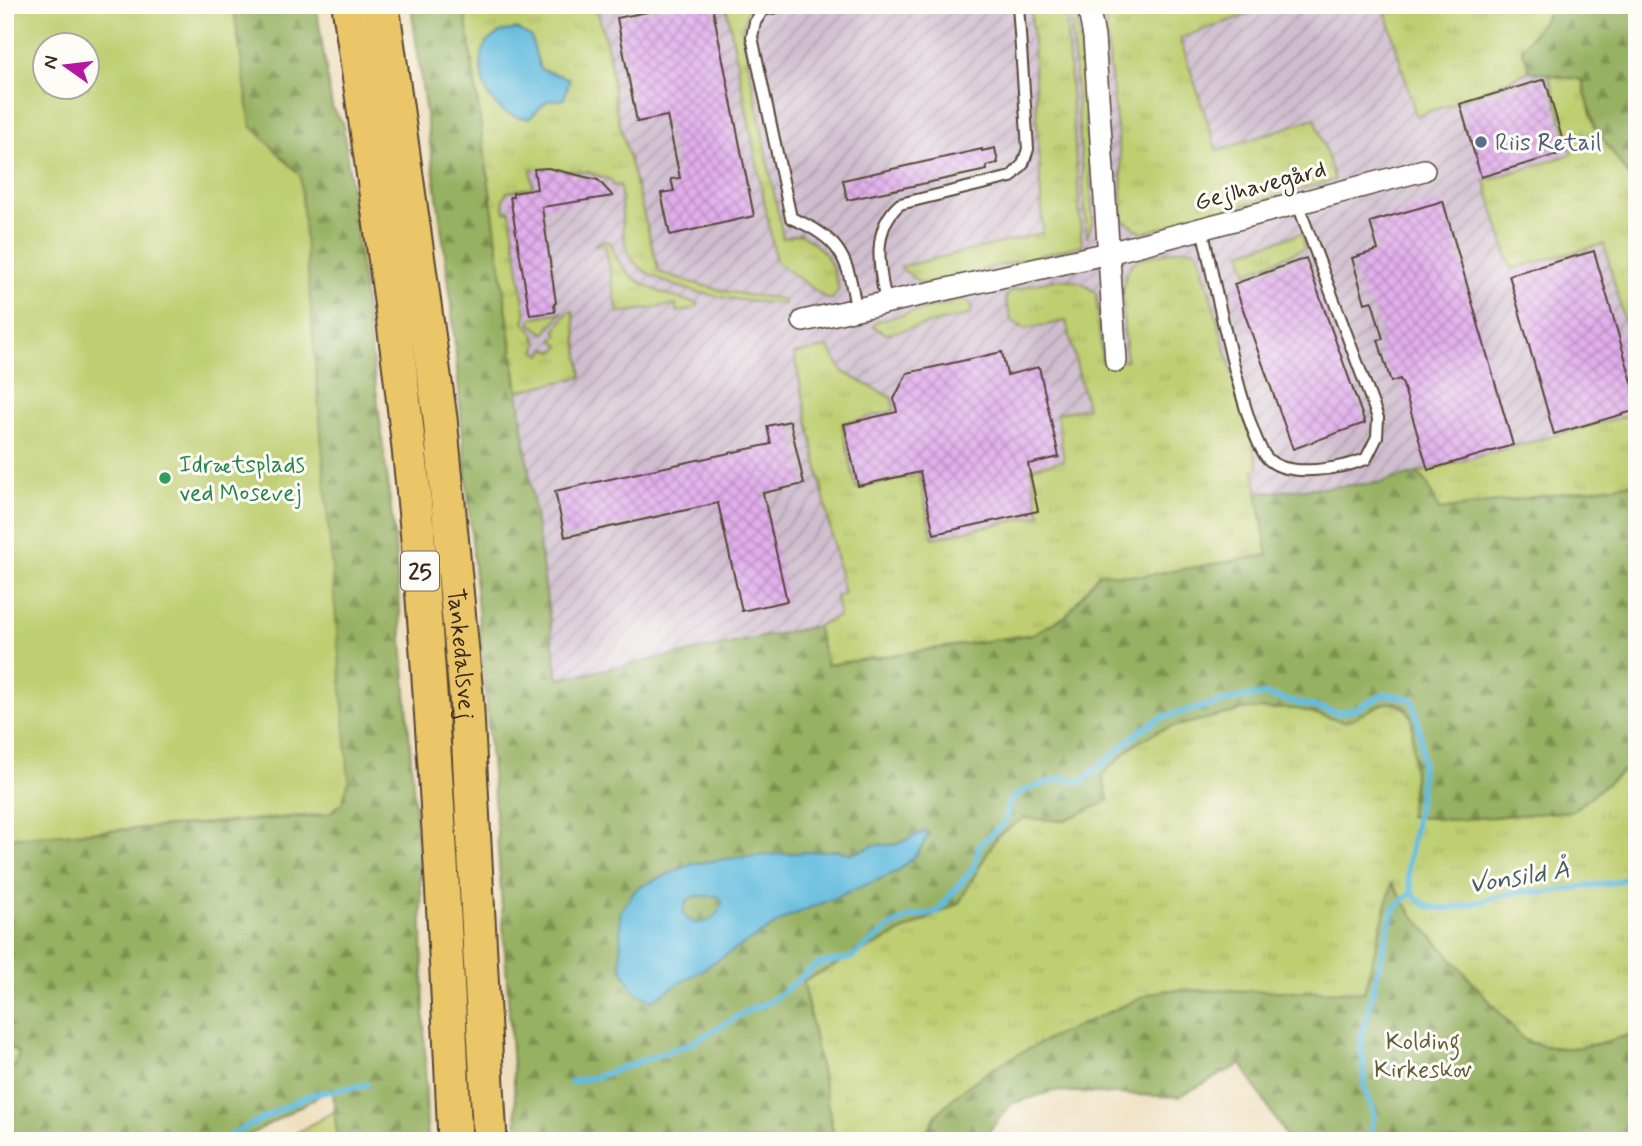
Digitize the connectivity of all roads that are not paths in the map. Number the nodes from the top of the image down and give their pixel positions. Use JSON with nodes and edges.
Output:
{"nodes":[{"id":1,"x":349,"y":5,"type":"edge"},
{"id":2,"x":382,"y":5,"type":"edge"},
{"id":3,"x":787,"y":5,"type":"edge"},
{"id":4,"x":1018,"y":5,"type":"edge"},
{"id":5,"x":1088,"y":5,"type":"edge"},
{"id":6,"x":1424,"y":170,"type":"dead end"},
{"id":7,"x":1297,"y":202,"type":"junction"},
{"id":8,"x":1202,"y":228,"type":"junction"},
{"id":9,"x":1109,"y":253,"type":"junction"},
{"id":10,"x":886,"y":303,"type":"junction"},
{"id":11,"x":856,"y":309,"type":"junction"},
{"id":12,"x":803,"y":321,"type":"dead end"},
{"id":13,"x":1116,"y":361,"type":"dead end"},
{"id":14,"x":455,"y":1141,"type":"edge"},
{"id":15,"x":490,"y":1141,"type":"edge"}],
"edges":[{"from":1,"to":14,"type":"highway","name":"Tankedalsvej","number":"25"},
{"from":2,"to":15,"type":"highway","name":"Tankedalsvej","number":"25"},
{"from":3,"to":11,"type":"lane"},
{"from":4,"to":10,"type":"lane"},
{"from":5,"to":9,"type":"street"},
{"from":6,"to":7,"type":"street","name":"Gejlhavegård"},
{"from":7,"to":8,"type":"street","name":"Gejlhavegård"},
{"from":7,"to":8,"type":"lane"},
{"from":8,"to":9,"type":"street","name":"Gejlhavegård"},
{"from":9,"to":10,"type":"street","name":"Gejlhavegård"},
{"from":9,"to":13,"type":"street"},
{"from":10,"to":11,"type":"street","name":"Gejlhavegård"},
{"from":11,"to":12,"type":"street","name":"Gejlhavegård"}]}
